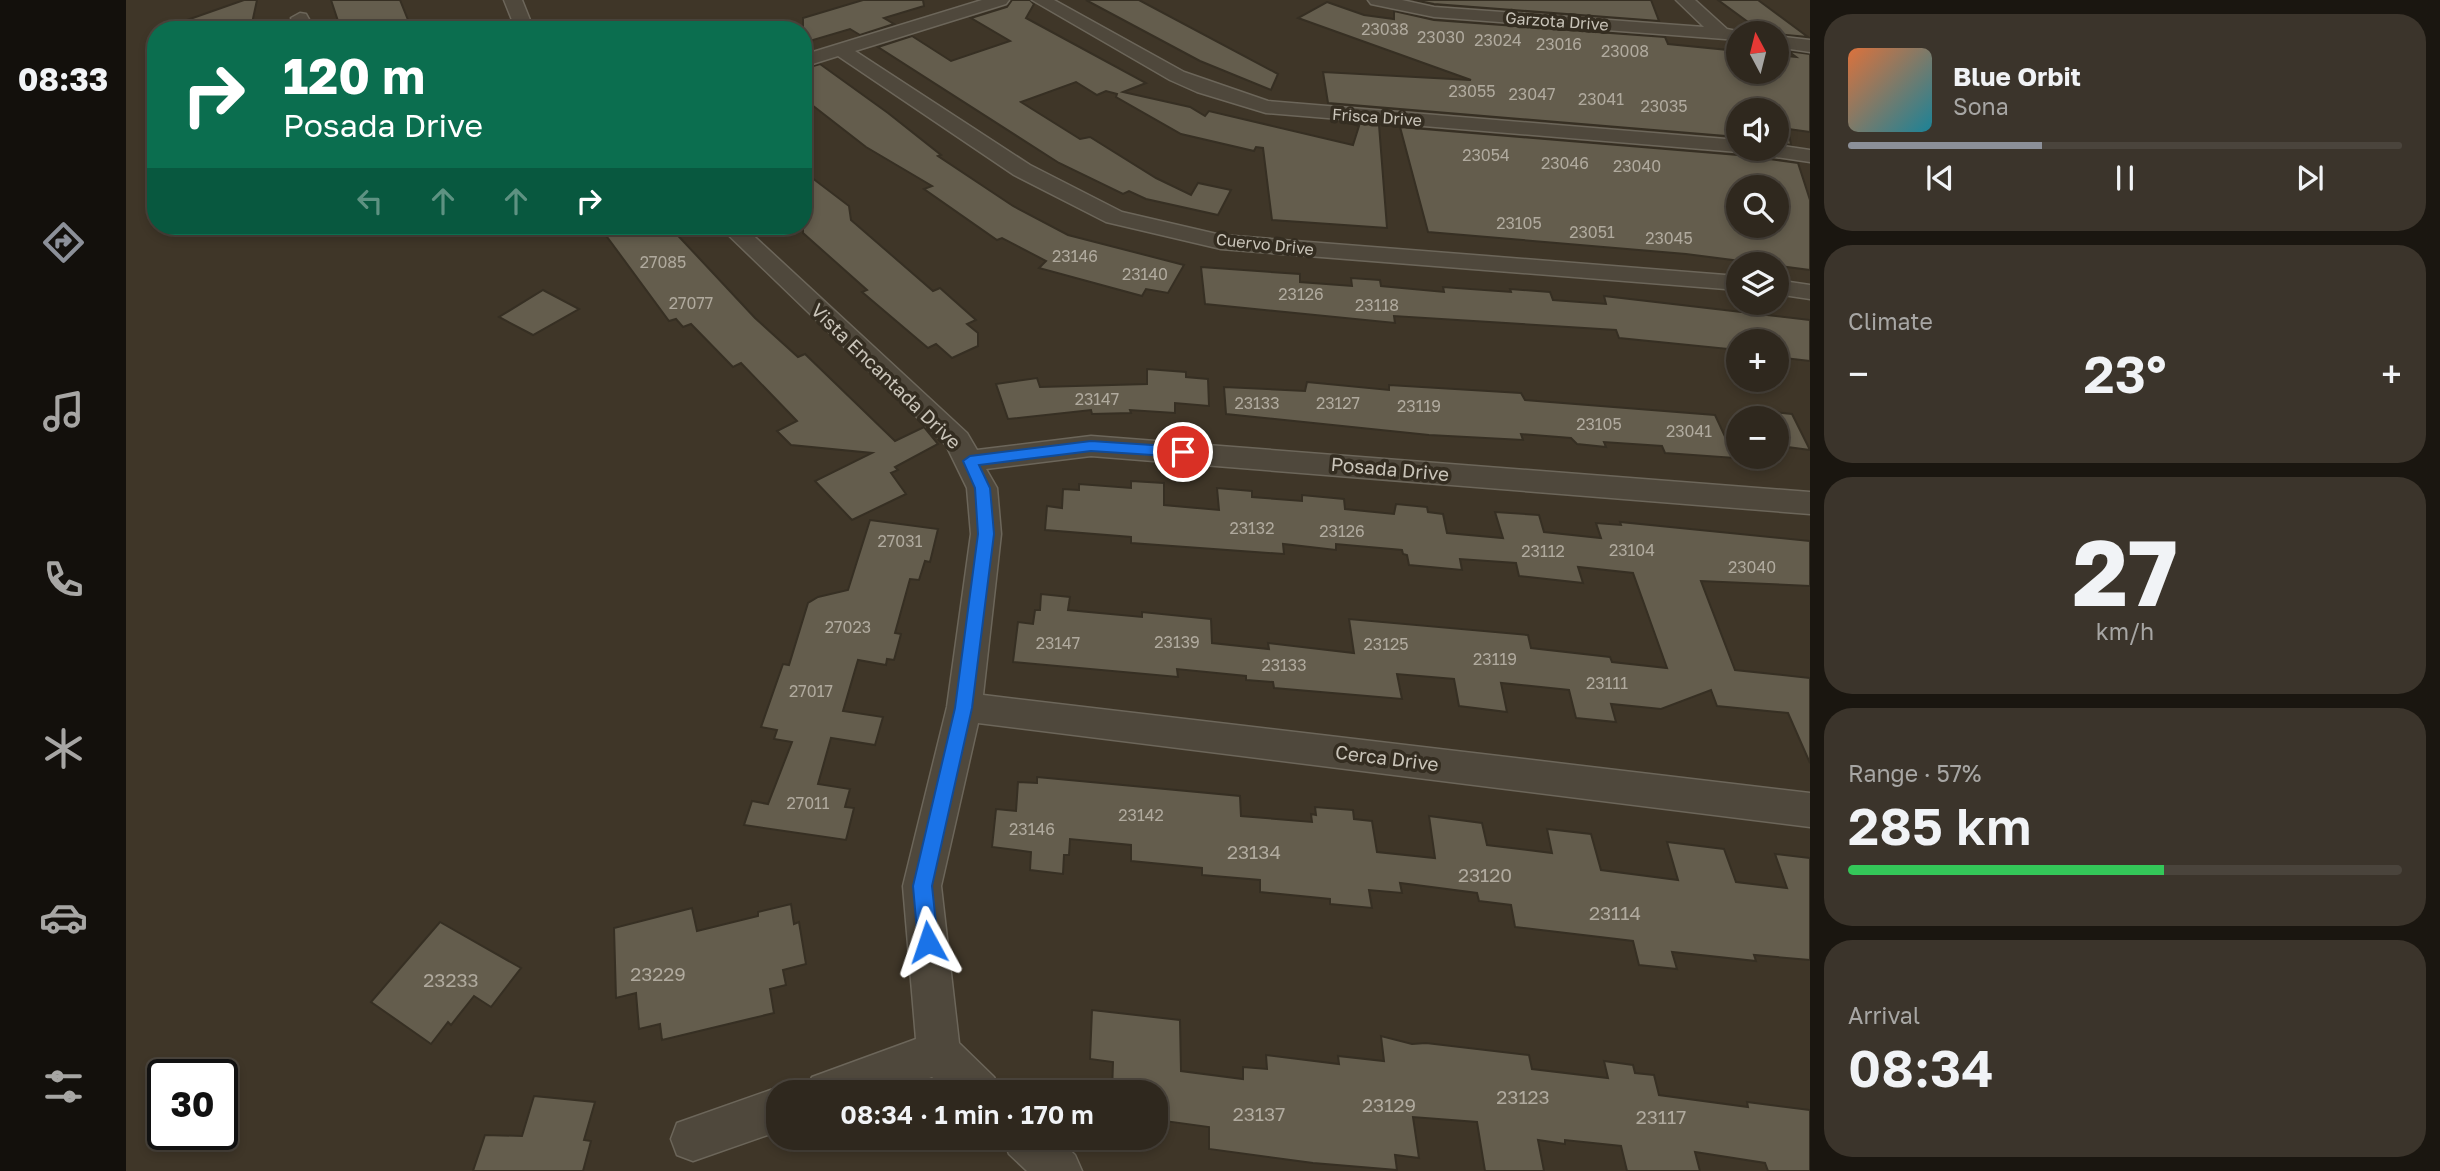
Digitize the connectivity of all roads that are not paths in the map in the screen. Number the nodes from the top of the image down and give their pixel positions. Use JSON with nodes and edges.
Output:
{"nodes":[{"id":1,"x":513,"y":0,"type":"edge"},
{"id":2,"x":1000,"y":0,"type":"edge"},
{"id":3,"x":1041,"y":0,"type":"edge"},
{"id":4,"x":1377,"y":0,"type":"edge"},
{"id":5,"x":1685,"y":0,"type":"edge"},
{"id":6,"x":521,"y":21,"type":"edge"},
{"id":7,"x":1726,"y":31,"type":"edge"},
{"id":8,"x":1726,"y":34,"type":"edge"},
{"id":9,"x":1789,"y":43,"type":"edge"},
{"id":10,"x":1810,"y":46,"type":"edge"},
{"id":11,"x":840,"y":49,"type":"junction"},
{"id":12,"x":812,"y":58,"type":"edge"},
{"id":13,"x":1726,"y":145,"type":"edge"},
{"id":14,"x":1789,"y":153,"type":"edge"},
{"id":15,"x":1810,"y":156,"type":"edge"},
{"id":16,"x":740,"y":235,"type":"edge"},
{"id":17,"x":1726,"y":282,"type":"edge"},
{"id":18,"x":1789,"y":289,"type":"edge"},
{"id":19,"x":1810,"y":292,"type":"edge"},
{"id":20,"x":970,"y":461,"type":"junction"},
{"id":21,"x":1810,"y":503,"type":"edge"},
{"id":22,"x":964,"y":708,"type":"junction"},
{"id":23,"x":1810,"y":810,"type":"edge"},
{"id":24,"x":939,"y":1053,"type":"junction"},
{"id":25,"x":861,"y":1080,"type":"edge"},
{"id":26,"x":967,"y":1080,"type":"edge"},
{"id":27,"x":766,"y":1114,"type":"edge"},
{"id":28,"x":693,"y":1139,"type":"dead end"},
{"id":29,"x":1037,"y":1150,"type":"edge"},
{"id":30,"x":1059,"y":1171,"type":"edge"}],
"edges":[{"from":1,"to":6,"type":"street"},
{"from":2,"to":11,"type":"street"},
{"from":3,"to":13,"type":"street","name":"Frisca Drive"},
{"from":4,"to":8,"type":"street","name":"Garzota Drive"},
{"from":5,"to":7,"type":"street"},
{"from":9,"to":10,"type":"street"},
{"from":11,"to":12,"type":"street"},
{"from":11,"to":17,"type":"street","name":"Cuervo Drive"},
{"from":14,"to":15,"type":"street"},
{"from":16,"to":20,"type":"street","name":"Vista Encantada Drive"},
{"from":18,"to":19,"type":"street"},
{"from":20,"to":21,"type":"street","name":"Posada Drive"},
{"from":20,"to":22,"type":"street","name":"Vista Encantada Drive"},
{"from":22,"to":23,"type":"street","name":"Cerca Drive"},
{"from":22,"to":24,"type":"street","name":"Vista Encantada Drive"},
{"from":24,"to":25,"type":"street"},
{"from":24,"to":26,"type":"street"},
{"from":27,"to":28,"type":"street"},
{"from":29,"to":30,"type":"street"}]}
